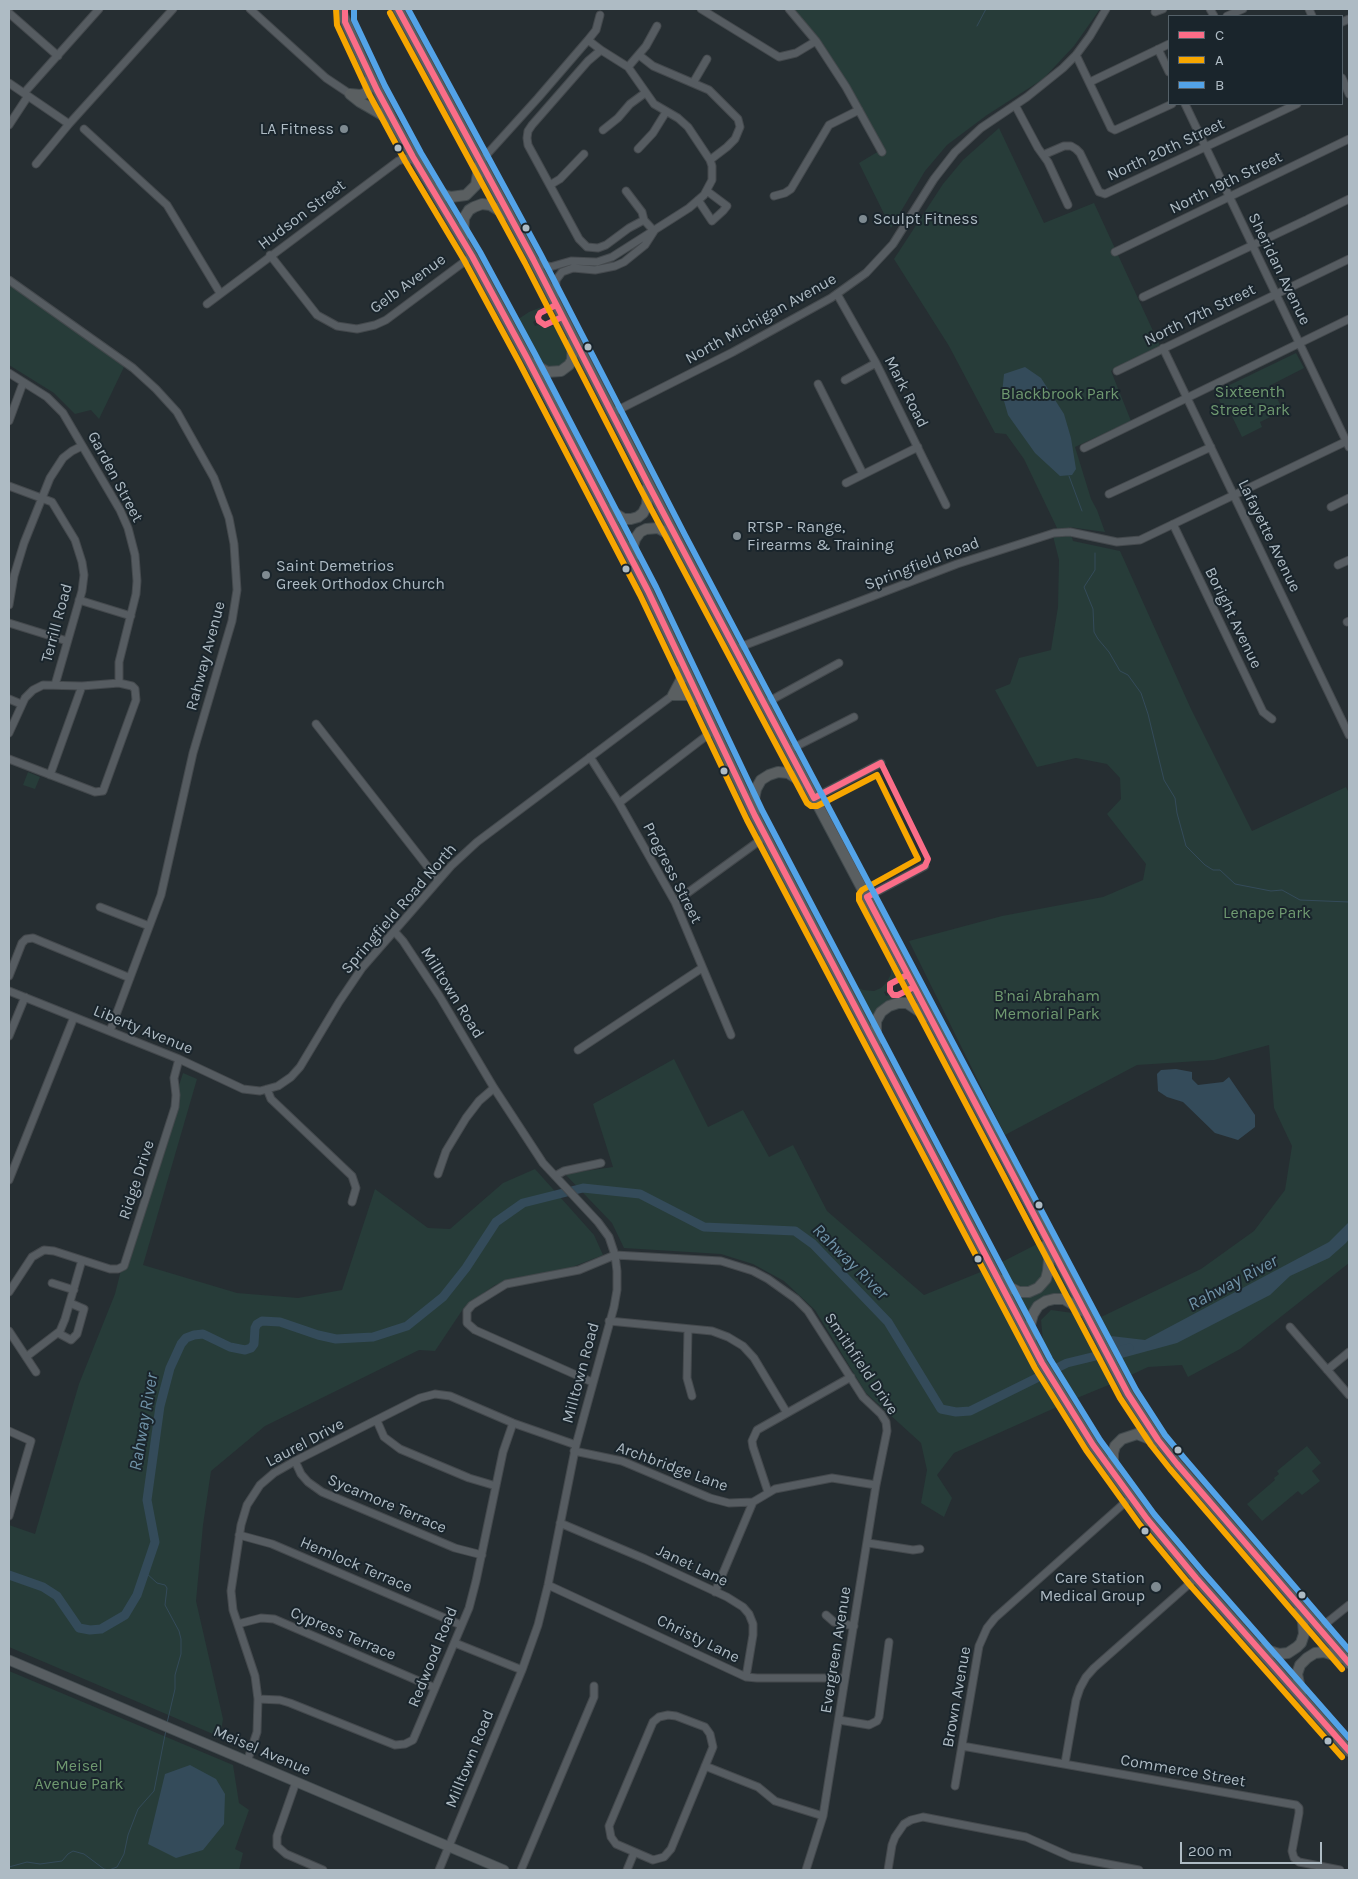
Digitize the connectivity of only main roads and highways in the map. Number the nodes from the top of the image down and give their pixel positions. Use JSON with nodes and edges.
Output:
{"nodes":[{"id":1,"x":340,"y":9,"type":"edge"},
{"id":2,"x":346,"y":9,"type":"edge"},
{"id":3,"x":398,"y":9,"type":"edge"},
{"id":4,"x":345,"y":22,"type":"junction"},
{"id":5,"x":370,"y":76,"type":"junction"},
{"id":6,"x":393,"y":121,"type":"junction"},
{"id":7,"x":480,"y":162,"type":"junction"},
{"id":8,"x":429,"y":184,"type":"junction"},
{"id":9,"x":510,"y":216,"type":"junction"},
{"id":10,"x":463,"y":240,"type":"junction"},
{"id":11,"x":573,"y":337,"type":"junction"},
{"id":12,"x":529,"y":361,"type":"junction"},
{"id":13,"x":648,"y":484,"type":"junction"},
{"id":14,"x":604,"y":506,"type":"junction"},
{"id":15,"x":677,"y":539,"type":"junction"},
{"id":16,"x":634,"y":564,"type":"junction"},
{"id":17,"x":683,"y":663,"type":"junction"},
{"id":18,"x":700,"y":701,"type":"junction"},
{"id":19,"x":808,"y":786,"type":"junction"},
{"id":20,"x":755,"y":816,"type":"junction"},
{"id":21,"x":930,"y":1019,"type":"junction"},
{"id":22,"x":877,"y":1048,"type":"junction"},
{"id":23,"x":1046,"y":1236,"type":"junction"},
{"id":24,"x":993,"y":1270,"type":"junction"},
{"id":25,"x":1086,"y":1312,"type":"junction"},
{"id":26,"x":1032,"y":1343,"type":"junction"},
{"id":27,"x":1161,"y":1443,"type":"junction"},
{"id":28,"x":1114,"y":1476,"type":"junction"},
{"id":29,"x":1294,"y":1600,"type":"junction"},
{"id":30,"x":1257,"y":1647,"type":"junction"},
{"id":31,"x":9,"y":1660,"type":"edge"},
{"id":32,"x":1348,"y":1661,"type":"edge"},
{"id":33,"x":1302,"y":1697,"type":"junction"},
{"id":34,"x":1349,"y":1751,"type":"edge"},
{"id":35,"x":504,"y":1870,"type":"edge"}],
"edges":[{"from":1,"to":4,"type":"highway"},
{"from":2,"to":4,"type":"highway"},
{"from":3,"to":7,"type":"highway"},
{"from":4,"to":5,"type":"highway"},
{"from":5,"to":6,"type":"highway"},
{"from":5,"to":6,"type":"highway"},
{"from":6,"to":8,"type":"highway"},
{"from":7,"to":8,"type":"highway"},
{"from":7,"to":9,"type":"highway"},
{"from":8,"to":10,"type":"highway"},
{"from":9,"to":10,"type":"highway"},
{"from":9,"to":11,"type":"highway"},
{"from":10,"to":12,"type":"highway"},
{"from":11,"to":12,"type":"highway"},
{"from":11,"to":13,"type":"highway"},
{"from":12,"to":14,"type":"highway"},
{"from":13,"to":14,"type":"highway"},
{"from":13,"to":15,"type":"highway"},
{"from":14,"to":16,"type":"highway"},
{"from":15,"to":16,"type":"highway"},
{"from":15,"to":19,"type":"highway"},
{"from":16,"to":17,"type":"highway"},
{"from":17,"to":18,"type":"highway"},
{"from":17,"to":18,"type":"highway"},
{"from":18,"to":20,"type":"highway"},
{"from":19,"to":20,"type":"highway"},
{"from":19,"to":21,"type":"highway"},
{"from":20,"to":22,"type":"highway"},
{"from":21,"to":22,"type":"highway"},
{"from":21,"to":23,"type":"highway"},
{"from":22,"to":24,"type":"highway"},
{"from":23,"to":24,"type":"highway"},
{"from":23,"to":25,"type":"highway"},
{"from":24,"to":26,"type":"highway"},
{"from":25,"to":26,"type":"highway"},
{"from":25,"to":27,"type":"highway"},
{"from":26,"to":28,"type":"highway"},
{"from":27,"to":28,"type":"highway"},
{"from":27,"to":29,"type":"highway"},
{"from":28,"to":30,"type":"highway"},
{"from":29,"to":30,"type":"highway"},
{"from":29,"to":32,"type":"highway"},
{"from":30,"to":33,"type":"highway"},
{"from":31,"to":35,"type":"main road","name":"Meisel Avenue"},
{"from":32,"to":33,"type":"highway"},
{"from":33,"to":34,"type":"highway"}]}
